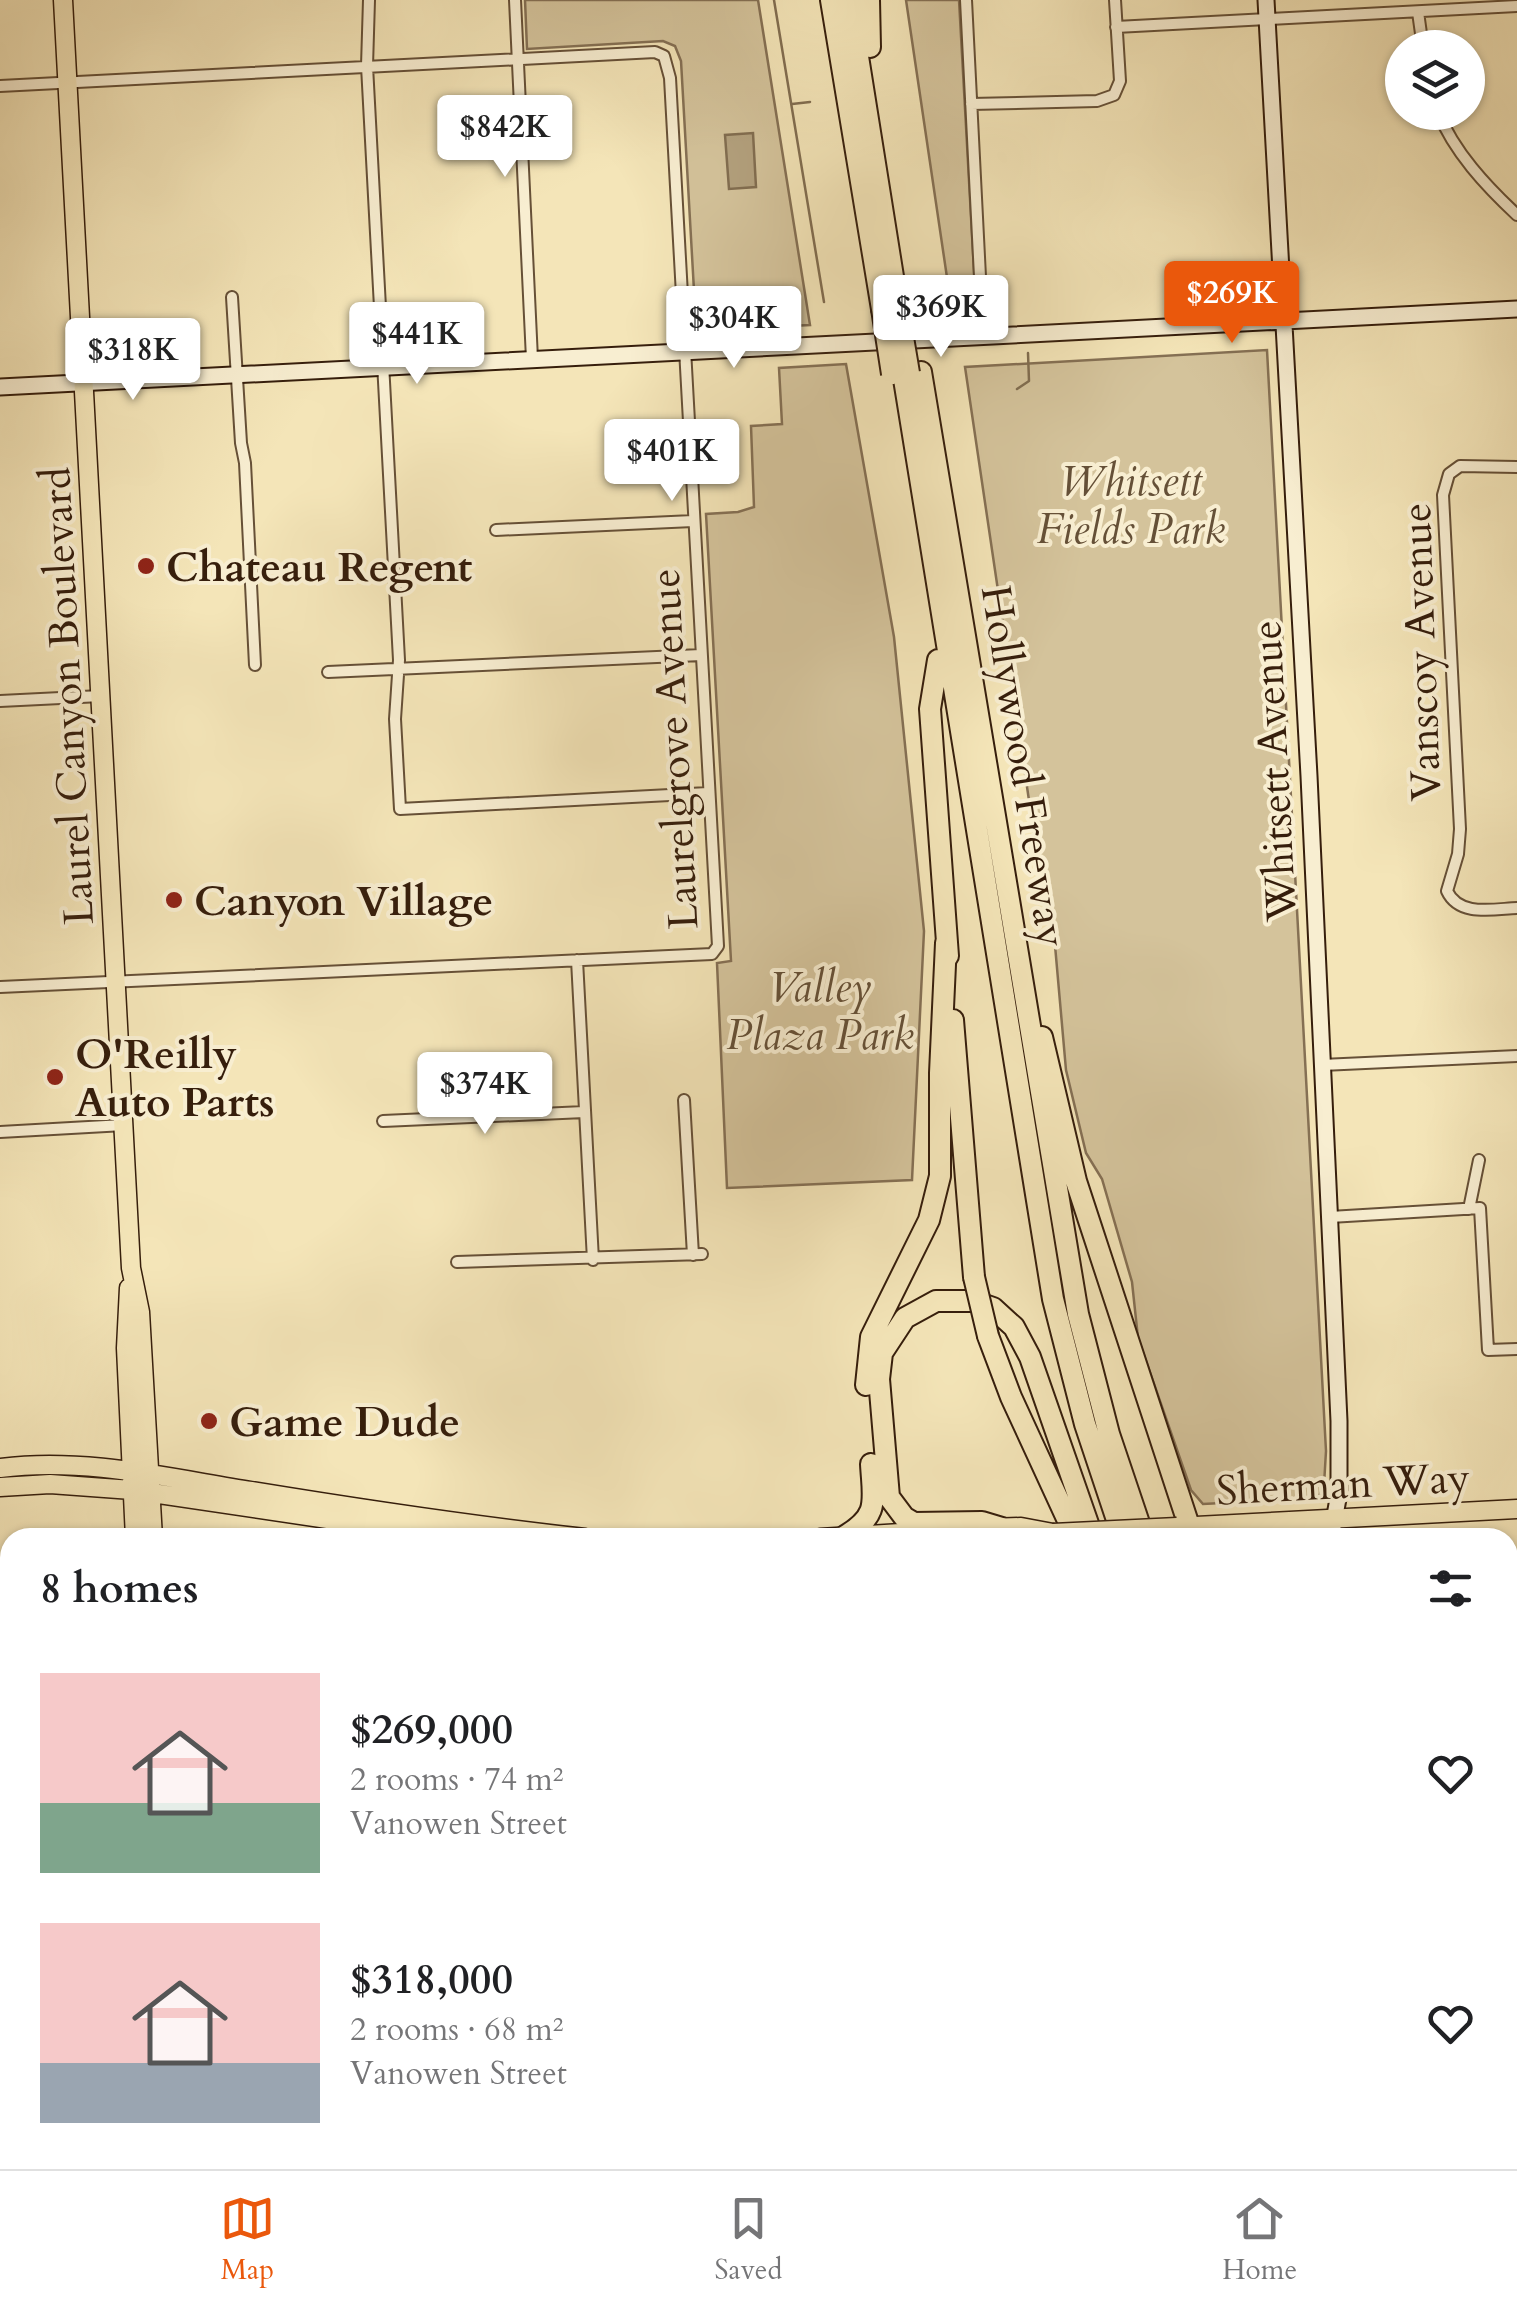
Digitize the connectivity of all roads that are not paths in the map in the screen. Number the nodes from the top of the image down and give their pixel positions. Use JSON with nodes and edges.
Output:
{"nodes":[{"id":1,"x":63,"y":0,"type":"edge"},
{"id":2,"x":369,"y":0,"type":"edge"},
{"id":3,"x":516,"y":0,"type":"edge"},
{"id":4,"x":831,"y":0,"type":"edge"},
{"id":5,"x":845,"y":0,"type":"edge"},
{"id":6,"x":865,"y":0,"type":"edge"},
{"id":7,"x":966,"y":0,"type":"edge"},
{"id":8,"x":1115,"y":0,"type":"edge"},
{"id":9,"x":1266,"y":0,"type":"edge"},
{"id":10,"x":1517,"y":6,"type":"edge"},
{"id":11,"x":1418,"y":12,"type":"junction"},
{"id":12,"x":1268,"y":21,"type":"junction"},
{"id":13,"x":1116,"y":27,"type":"junction"},
{"id":14,"x":1420,"y":30,"type":"edge"},
{"id":15,"x":518,"y":58,"type":"junction"},
{"id":16,"x":368,"y":66,"type":"junction"},
{"id":17,"x":67,"y":82,"type":"junction"},
{"id":18,"x":0,"y":86,"type":"edge"},
{"id":19,"x":971,"y":104,"type":"junction"},
{"id":20,"x":1444,"y":130,"type":"edge"},
{"id":21,"x":1517,"y":215,"type":"edge"},
{"id":22,"x":232,"y":297,"type":"dead end"},
{"id":23,"x":896,"y":308,"type":"junction"},
{"id":24,"x":1517,"y":309,"type":"edge"},
{"id":25,"x":1284,"y":321,"type":"junction"},
{"id":26,"x":984,"y":336,"type":"junction"},
{"id":27,"x":684,"y":351,"type":"junction"},
{"id":28,"x":532,"y":359,"type":"junction"},
{"id":29,"x":384,"y":367,"type":"junction"},
{"id":30,"x":906,"y":373,"type":"junction"},
{"id":31,"x":236,"y":374,"type":"junction"},
{"id":32,"x":83,"y":383,"type":"junction"},
{"id":33,"x":0,"y":387,"type":"edge"},
{"id":34,"x":1517,"y":467,"type":"edge"},
{"id":35,"x":693,"y":521,"type":"junction"},
{"id":36,"x":496,"y":530,"type":"dead end"},
{"id":37,"x":701,"y":655,"type":"junction"},
{"id":38,"x":938,"y":660,"type":"junction"},
{"id":39,"x":255,"y":665,"type":"dead end"},
{"id":40,"x":398,"y":668,"type":"junction"},
{"id":41,"x":328,"y":672,"type":"dead end"},
{"id":42,"x":101,"y":696,"type":"junction"},
{"id":43,"x":0,"y":701,"type":"edge"},
{"id":44,"x":708,"y":794,"type":"junction"},
{"id":45,"x":1517,"y":908,"type":"edge"},
{"id":46,"x":946,"y":943,"type":"junction"},
{"id":47,"x":1017,"y":949,"type":"junction"},
{"id":48,"x":577,"y":960,"type":"junction"},
{"id":49,"x":117,"y":981,"type":"junction"},
{"id":50,"x":0,"y":987,"type":"edge"},
{"id":51,"x":1517,"y":1056,"type":"edge"},
{"id":52,"x":1322,"y":1065,"type":"junction"},
{"id":53,"x":684,"y":1100,"type":"dead end"},
{"id":54,"x":584,"y":1112,"type":"junction"},
{"id":55,"x":383,"y":1122,"type":"dead end"},
{"id":56,"x":124,"y":1125,"type":"junction"},
{"id":57,"x":0,"y":1132,"type":"edge"},
{"id":58,"x":1478,"y":1160,"type":"dead end"},
{"id":59,"x":1475,"y":1209,"type":"junction"},
{"id":60,"x":1330,"y":1217,"type":"junction"},
{"id":61,"x":593,"y":1260,"type":"junction"},
{"id":62,"x":457,"y":1262,"type":"dead end"},
{"id":63,"x":131,"y":1268,"type":"junction"},
{"id":64,"x":1517,"y":1349,"type":"edge"},
{"id":65,"x":0,"y":1468,"type":"edge"},
{"id":66,"x":150,"y":1474,"type":"junction"},
{"id":67,"x":131,"y":1480,"type":"junction"},
{"id":68,"x":0,"y":1487,"type":"edge"},
{"id":69,"x":152,"y":1494,"type":"junction"},
{"id":70,"x":1517,"y":1509,"type":"edge"},
{"id":71,"x":360,"y":1515,"type":"junction"},
{"id":72,"x":1334,"y":1518,"type":"junction"},
{"id":73,"x":134,"y":1528,"type":"edge"},
{"id":74,"x":153,"y":1528,"type":"edge"},
{"id":75,"x":414,"y":1528,"type":"edge"},
{"id":76,"x":487,"y":1528,"type":"edge"},
{"id":77,"x":857,"y":1528,"type":"edge"},
{"id":78,"x":1002,"y":1528,"type":"joint"},
{"id":79,"x":1026,"y":1528,"type":"edge"},
{"id":80,"x":1071,"y":1528,"type":"edge"},
{"id":81,"x":1090,"y":1528,"type":"edge"},
{"id":82,"x":1109,"y":1528,"type":"edge"},
{"id":83,"x":1120,"y":1528,"type":"edge"},
{"id":84,"x":1129,"y":1528,"type":"edge"},
{"id":85,"x":1141,"y":1528,"type":"edge"},
{"id":86,"x":1185,"y":1528,"type":"edge"},
{"id":87,"x":1211,"y":1528,"type":"edge"},
{"id":88,"x":1332,"y":1528,"type":"edge"}],
"edges":[{"from":1,"to":17,"type":"main road","name":"Laurel Canyon Boulevard"},
{"from":2,"to":16,"type":"street"},
{"from":3,"to":15,"type":"street"},
{"from":4,"to":23,"type":"highway","name":"Hollywood Freeway"},
{"from":5,"to":23,"type":"highway"},
{"from":6,"to":23,"type":"highway","name":"Hollywood Freeway"},
{"from":7,"to":19,"type":"street"},
{"from":8,"to":13,"type":"street"},
{"from":9,"to":12,"type":"main road","name":"Whitsett Avenue"},
{"from":10,"to":11,"type":"street"},
{"from":11,"to":12,"type":"street"},
{"from":11,"to":14,"type":"street"},
{"from":12,"to":13,"type":"street"},
{"from":12,"to":25,"type":"main road","name":"Whitsett Avenue"},
{"from":13,"to":19,"type":"street"},
{"from":15,"to":16,"type":"street"},
{"from":15,"to":27,"type":"street","name":"Laurelgrove Avenue"},
{"from":15,"to":28,"type":"street"},
{"from":16,"to":17,"type":"street"},
{"from":16,"to":29,"type":"street"},
{"from":17,"to":18,"type":"street"},
{"from":17,"to":32,"type":"main road","name":"Laurel Canyon Boulevard"},
{"from":19,"to":26,"type":"street"},
{"from":20,"to":21,"type":"street"},
{"from":22,"to":31,"type":"street"},
{"from":23,"to":30,"type":"highway","name":"Hollywood Freeway"},
{"from":23,"to":30,"type":"highway","name":"Hollywood Freeway","bridge":true},
{"from":24,"to":25,"type":"main road"},
{"from":25,"to":26,"type":"main road"},
{"from":25,"to":52,"type":"main road","name":"Whitsett Avenue"},
{"from":26,"to":27,"type":"main road"},
{"from":27,"to":28,"type":"main road"},
{"from":27,"to":35,"type":"street","name":"Laurelgrove Avenue"},
{"from":28,"to":29,"type":"main road"},
{"from":29,"to":31,"type":"main road"},
{"from":29,"to":40,"type":"street"},
{"from":30,"to":38,"type":"highway","name":"Hollywood Freeway"},
{"from":30,"to":47,"type":"highway","name":"Hollywood Freeway"},
{"from":30,"to":83,"type":"highway"},
{"from":30,"to":84,"type":"highway"},
{"from":31,"to":32,"type":"main road"},
{"from":31,"to":39,"type":"street"},
{"from":32,"to":33,"type":"main road"},
{"from":32,"to":42,"type":"main road","name":"Laurel Canyon Boulevard"},
{"from":34,"to":45,"type":"street","name":"Vanscoy Avenue"},
{"from":35,"to":36,"type":"street"},
{"from":35,"to":37,"type":"street","name":"Laurelgrove Avenue"},
{"from":37,"to":40,"type":"street"},
{"from":37,"to":44,"type":"street","name":"Laurelgrove Avenue"},
{"from":38,"to":46,"type":"highway"},
{"from":38,"to":82,"type":"highway","name":"Hollywood Freeway"},
{"from":40,"to":41,"type":"street"},
{"from":40,"to":44,"type":"street"},
{"from":42,"to":43,"type":"street"},
{"from":42,"to":49,"type":"main road","name":"Laurel Canyon Boulevard"},
{"from":44,"to":48,"type":"street","name":"Laurelgrove Avenue"},
{"from":46,"to":77,"type":"highway"},
{"from":46,"to":80,"type":"highway","bridge":true},
{"from":47,"to":85,"type":"highway","name":"Hollywood Freeway"},
{"from":47,"to":86,"type":"highway"},
{"from":48,"to":49,"type":"street"},
{"from":48,"to":54,"type":"street"},
{"from":49,"to":50,"type":"street"},
{"from":49,"to":56,"type":"main road","name":"Laurel Canyon Boulevard"},
{"from":51,"to":52,"type":"street"},
{"from":52,"to":60,"type":"main road","name":"Whitsett Avenue"},
{"from":53,"to":61,"type":"street"},
{"from":54,"to":55,"type":"street"},
{"from":54,"to":61,"type":"street"},
{"from":56,"to":57,"type":"street"},
{"from":56,"to":63,"type":"main road","name":"Laurel Canyon Boulevard"},
{"from":58,"to":59,"type":"street"},
{"from":59,"to":60,"type":"street"},
{"from":59,"to":64,"type":"street"},
{"from":60,"to":72,"type":"main road","name":"Whitsett Avenue"},
{"from":61,"to":62,"type":"street"},
{"from":63,"to":66,"type":"main road","name":"Laurel Canyon Boulevard"},
{"from":63,"to":67,"type":"main road","name":"Laurel Canyon Boulevard"},
{"from":65,"to":67,"type":"main road"},
{"from":66,"to":67,"type":"main road"},
{"from":66,"to":69,"type":"main road","name":"Laurel Canyon Boulevard"},
{"from":66,"to":71,"type":"main road"},
{"from":67,"to":68,"type":"main road"},
{"from":67,"to":69,"type":"main road"},
{"from":67,"to":73,"type":"main road","name":"Laurel Canyon Boulevard"},
{"from":69,"to":71,"type":"main road"},
{"from":69,"to":74,"type":"main road","name":"Laurel Canyon Boulevard"},
{"from":70,"to":72,"type":"main road","name":"Sherman Way"},
{"from":71,"to":75,"type":"main road"},
{"from":71,"to":76,"type":"main road"},
{"from":72,"to":87,"type":"main road","name":"Sherman Way"},
{"from":72,"to":88,"type":"main road","name":"Whitsett Avenue"},
{"from":78,"to":79,"type":"main road","name":"Sherman Way"},
{"from":78,"to":81,"type":"highway"}]}
